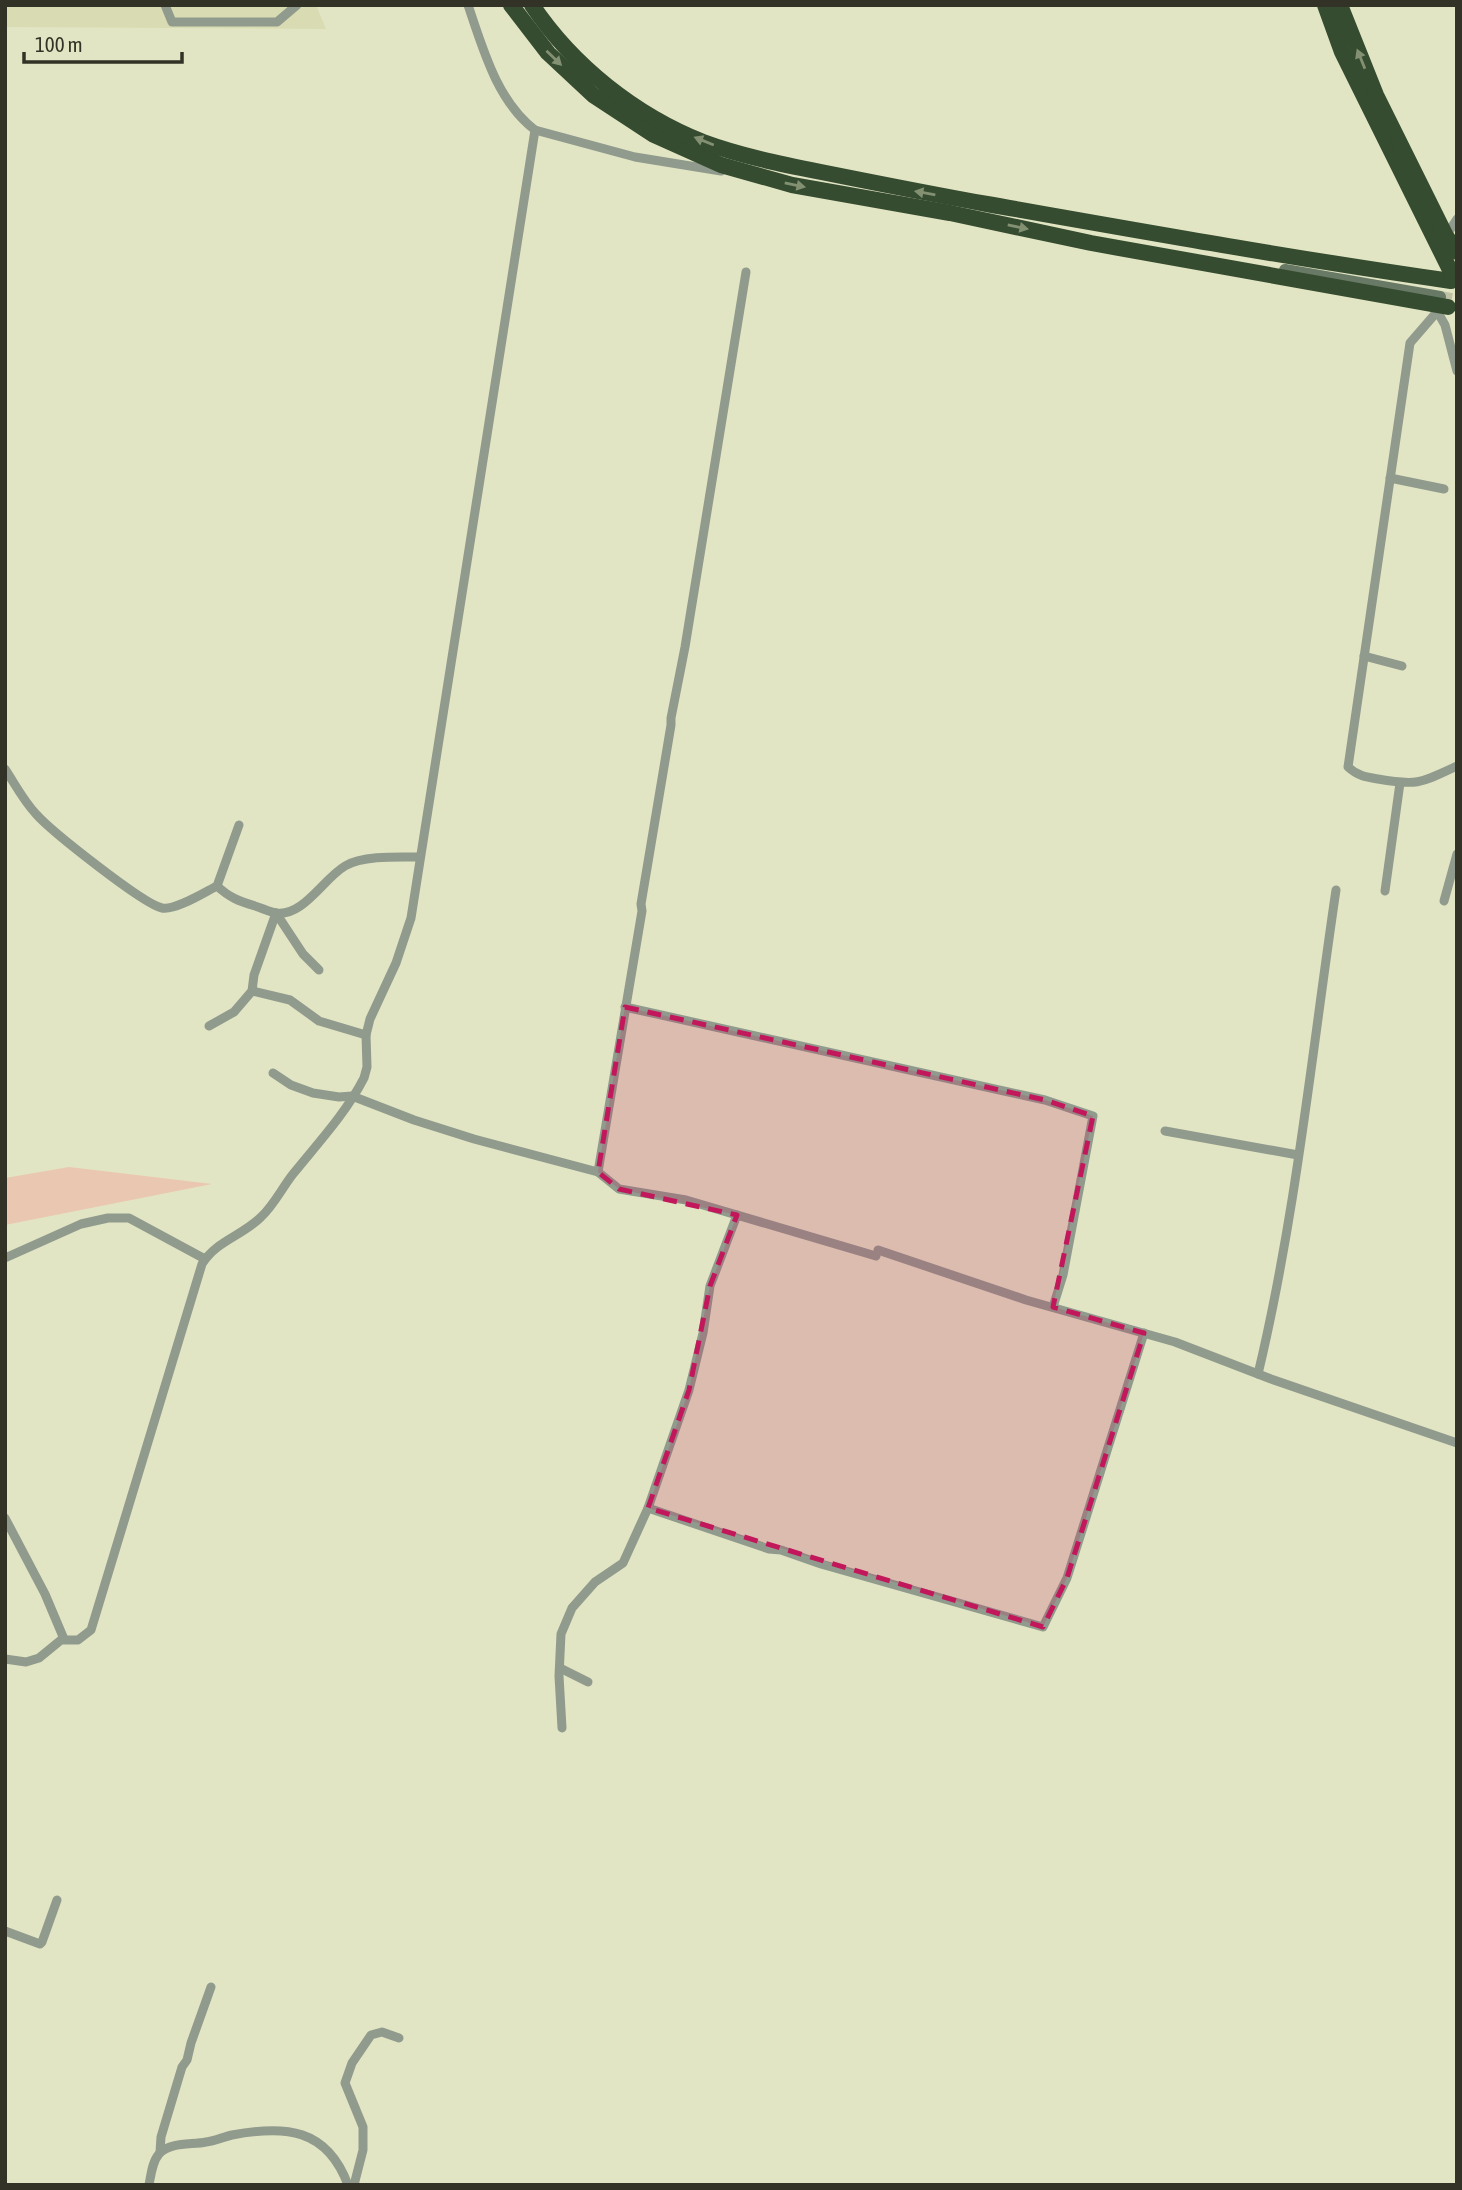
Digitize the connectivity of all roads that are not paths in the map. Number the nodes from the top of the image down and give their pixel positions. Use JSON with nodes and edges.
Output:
{"nodes":[{"id":1,"x":165,"y":5,"type":"edge"},
{"id":2,"x":297,"y":5,"type":"edge"},
{"id":3,"x":468,"y":5,"type":"edge"},
{"id":4,"x":511,"y":5,"type":"edge"},
{"id":5,"x":532,"y":5,"type":"edge"},
{"id":6,"x":1325,"y":5,"type":"edge"},
{"id":7,"x":1340,"y":5,"type":"edge"},
{"id":8,"x":535,"y":130,"type":"junction"},
{"id":9,"x":764,"y":177,"type":"junction"},
{"id":10,"x":1457,"y":219,"type":"edge"},
{"id":11,"x":1095,"y":223,"type":"junction"},
{"id":12,"x":1440,"y":237,"type":"junction"},
{"id":13,"x":1456,"y":251,"type":"edge"},
{"id":14,"x":746,"y":272,"type":"dead end"},
{"id":15,"x":1413,"y":275,"type":"junction"},
{"id":16,"x":1448,"y":296,"type":"edge"},
{"id":17,"x":1457,"y":371,"type":"edge"},
{"id":18,"x":1390,"y":478,"type":"junction"},
{"id":19,"x":1444,"y":489,"type":"dead end"},
{"id":20,"x":1364,"y":656,"type":"junction"},
{"id":21,"x":1402,"y":666,"type":"dead end"},
{"id":22,"x":1457,"y":766,"type":"edge"},
{"id":23,"x":5,"y":769,"type":"edge"},
{"id":24,"x":1400,"y":783,"type":"junction"},
{"id":25,"x":239,"y":825,"type":"dead end"},
{"id":26,"x":1457,"y":854,"type":"edge"},
{"id":27,"x":420,"y":857,"type":"junction"},
{"id":28,"x":218,"y":886,"type":"junction"},
{"id":29,"x":1336,"y":890,"type":"dead end"},
{"id":30,"x":1385,"y":891,"type":"dead end"},
{"id":31,"x":1444,"y":901,"type":"dead end"},
{"id":32,"x":276,"y":913,"type":"junction"},
{"id":33,"x":319,"y":970,"type":"dead end"},
{"id":34,"x":252,"y":990,"type":"junction"},
{"id":35,"x":625,"y":1007,"type":"junction"},
{"id":36,"x":209,"y":1026,"type":"dead end"},
{"id":37,"x":366,"y":1035,"type":"junction"},
{"id":38,"x":273,"y":1073,"type":"dead end"},
{"id":39,"x":352,"y":1096,"type":"junction"},
{"id":40,"x":1165,"y":1130,"type":"dead end"},
{"id":41,"x":1298,"y":1155,"type":"junction"},
{"id":42,"x":598,"y":1172,"type":"junction"},
{"id":43,"x":737,"y":1215,"type":"junction"},
{"id":44,"x":5,"y":1258,"type":"edge"},
{"id":45,"x":205,"y":1259,"type":"junction"},
{"id":46,"x":1053,"y":1307,"type":"junction"},
{"id":47,"x":1143,"y":1333,"type":"junction"},
{"id":48,"x":1258,"y":1374,"type":"junction"},
{"id":49,"x":1457,"y":1443,"type":"edge"},
{"id":50,"x":648,"y":1508,"type":"junction"},
{"id":51,"x":5,"y":1518,"type":"edge"},
{"id":52,"x":64,"y":1639,"type":"junction"},
{"id":53,"x":5,"y":1659,"type":"edge"},
{"id":54,"x":560,"y":1668,"type":"junction"},
{"id":55,"x":588,"y":1682,"type":"dead end"},
{"id":56,"x":562,"y":1728,"type":"dead end"},
{"id":57,"x":57,"y":1900,"type":"dead end"},
{"id":58,"x":5,"y":1931,"type":"edge"},
{"id":59,"x":211,"y":1987,"type":"dead end"},
{"id":60,"x":399,"y":2038,"type":"dead end"},
{"id":61,"x":160,"y":2152,"type":"junction"},
{"id":62,"x":149,"y":2185,"type":"edge"},
{"id":63,"x":348,"y":2185,"type":"edge"},
{"id":64,"x":354,"y":2185,"type":"edge"}],
"edges":[{"from":1,"to":2,"type":"street"},
{"from":3,"to":8,"type":"street"},
{"from":4,"to":9,"type":"highway","one_way":true},
{"from":11,"to":5,"type":"highway","one_way":true},
{"from":6,"to":12,"type":"highway"},
{"from":12,"to":7,"type":"highway","one_way":true},
{"from":8,"to":9,"type":"street"},
{"from":8,"to":27,"type":"street"},
{"from":9,"to":16,"type":"highway","one_way":true},
{"from":10,"to":12,"type":"street"},
{"from":11,"to":15,"type":"highway"},
{"from":11,"to":16,"type":"main road"},
{"from":12,"to":13,"type":"highway"},
{"from":12,"to":15,"type":"highway"},
{"from":12,"to":16,"type":"highway"},
{"from":14,"to":35,"type":"street"},
{"from":15,"to":16,"type":"highway"},
{"from":16,"to":17,"type":"street"},
{"from":16,"to":18,"type":"street"},
{"from":18,"to":19,"type":"street"},
{"from":18,"to":20,"type":"street"},
{"from":20,"to":21,"type":"street"},
{"from":20,"to":24,"type":"street"},
{"from":22,"to":24,"type":"street"},
{"from":23,"to":28,"type":"street"},
{"from":24,"to":30,"type":"street"},
{"from":25,"to":28,"type":"street"},
{"from":26,"to":31,"type":"street"},
{"from":27,"to":32,"type":"street"},
{"from":27,"to":37,"type":"street"},
{"from":28,"to":32,"type":"street"},
{"from":29,"to":41,"type":"street"},
{"from":32,"to":33,"type":"street"},
{"from":32,"to":34,"type":"street"},
{"from":34,"to":36,"type":"street"},
{"from":34,"to":37,"type":"street"},
{"from":35,"to":42,"type":"street"},
{"from":35,"to":46,"type":"street"},
{"from":37,"to":39,"type":"street"},
{"from":38,"to":39,"type":"street"},
{"from":39,"to":42,"type":"street"},
{"from":39,"to":45,"type":"street"},
{"from":40,"to":41,"type":"street"},
{"from":41,"to":48,"type":"street"},
{"from":42,"to":43,"type":"street"},
{"from":43,"to":46,"type":"street"},
{"from":43,"to":50,"type":"street"},
{"from":44,"to":45,"type":"street"},
{"from":45,"to":52,"type":"street"},
{"from":46,"to":47,"type":"street"},
{"from":47,"to":48,"type":"street"},
{"from":47,"to":50,"type":"street"},
{"from":48,"to":49,"type":"street"},
{"from":50,"to":54,"type":"street"},
{"from":51,"to":52,"type":"street"},
{"from":52,"to":53,"type":"street"},
{"from":54,"to":55,"type":"street"},
{"from":54,"to":56,"type":"street"},
{"from":57,"to":58,"type":"street"},
{"from":59,"to":61,"type":"street"},
{"from":60,"to":64,"type":"street"},
{"from":61,"to":62,"type":"street"},
{"from":61,"to":63,"type":"street"}]}
